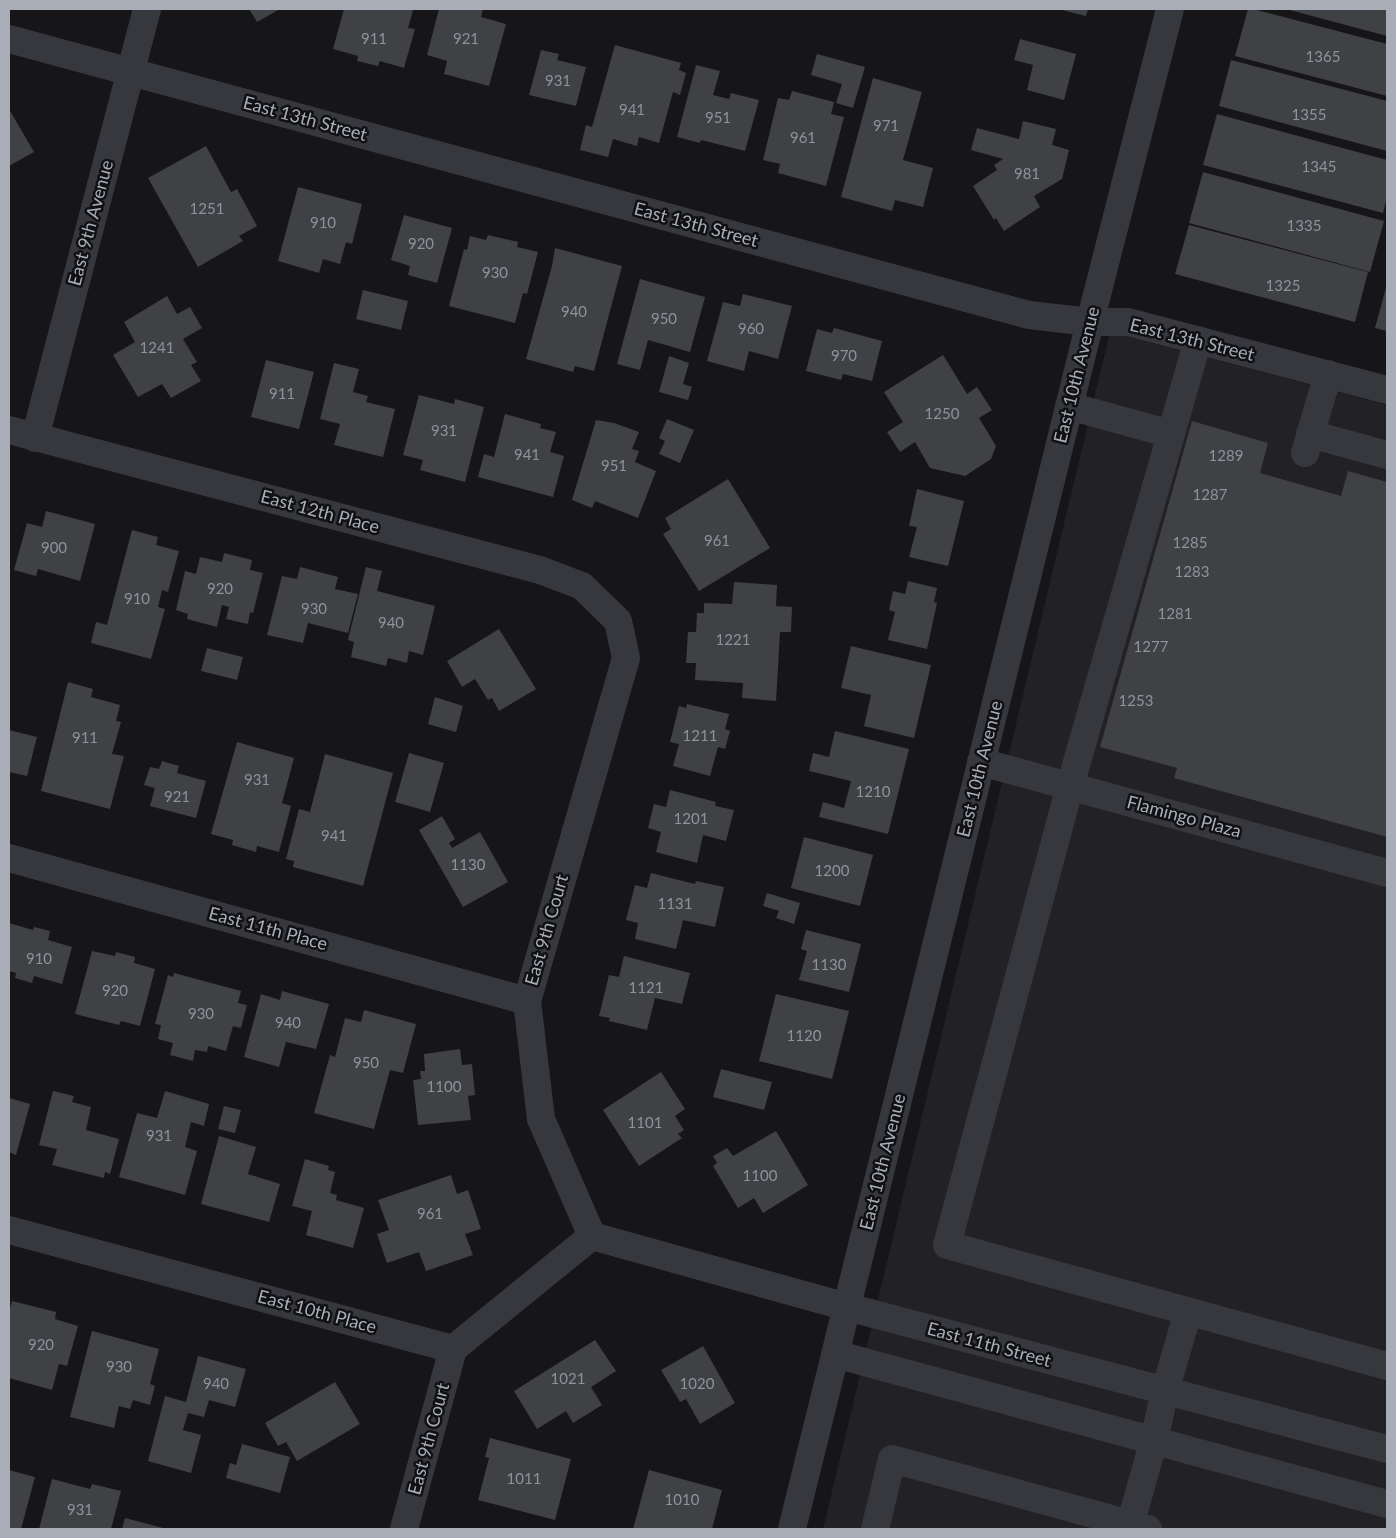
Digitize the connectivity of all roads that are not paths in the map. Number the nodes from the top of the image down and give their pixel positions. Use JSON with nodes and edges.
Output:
{"nodes":[{"id":1,"x":147,"y":9,"type":"edge"},
{"id":2,"x":1170,"y":9,"type":"edge"},
{"id":3,"x":9,"y":38,"type":"edge"},
{"id":4,"x":130,"y":72,"type":"junction"},
{"id":5,"x":1090,"y":322,"type":"junction"},
{"id":6,"x":1198,"y":340,"type":"junction"},
{"id":7,"x":1328,"y":374,"type":"junction"},
{"id":8,"x":1387,"y":390,"type":"edge"},
{"id":9,"x":1069,"y":406,"type":"junction"},
{"id":10,"x":9,"y":430,"type":"edge"},
{"id":11,"x":1171,"y":434,"type":"junction"},
{"id":12,"x":35,"y":438,"type":"junction"},
{"id":13,"x":1387,"y":455,"type":"edge"},
{"id":14,"x":618,"y":621,"type":"joint"},
{"id":15,"x":981,"y":762,"type":"junction"},
{"id":16,"x":1070,"y":786,"type":"junction"},
{"id":17,"x":9,"y":858,"type":"edge"},
{"id":18,"x":1387,"y":873,"type":"edge"},
{"id":19,"x":527,"y":1001,"type":"junction"},
{"id":20,"x":9,"y":1230,"type":"edge"},
{"id":21,"x":592,"y":1236,"type":"junction"},
{"id":22,"x":847,"y":1307,"type":"junction"},
{"id":23,"x":1188,"y":1312,"type":"junction"},
{"id":24,"x":453,"y":1349,"type":"junction"},
{"id":25,"x":835,"y":1354,"type":"junction"},
{"id":26,"x":1387,"y":1366,"type":"edge"},
{"id":27,"x":1165,"y":1391,"type":"junction"},
{"id":28,"x":1154,"y":1440,"type":"junction"},
{"id":29,"x":1387,"y":1449,"type":"edge"},
{"id":30,"x":1387,"y":1504,"type":"edge"},
{"id":31,"x":1136,"y":1528,"type":"edge"},
{"id":32,"x":404,"y":1529,"type":"edge"},
{"id":33,"x":792,"y":1529,"type":"edge"},
{"id":34,"x":875,"y":1529,"type":"edge"}],
"edges":[{"from":1,"to":4,"type":"street","name":"East 9th Avenue"},
{"from":2,"to":5,"type":"street","name":"East 10th Avenue"},
{"from":3,"to":4,"type":"street","name":"East 13th Street"},
{"from":4,"to":5,"type":"street","name":"East 13th Street"},
{"from":4,"to":12,"type":"street","name":"East 9th Avenue"},
{"from":5,"to":6,"type":"street","name":"East 13th Street"},
{"from":5,"to":9,"type":"street","name":"East 10th Avenue"},
{"from":6,"to":7,"type":"street","name":"East 13th Street"},
{"from":6,"to":11,"type":"street"},
{"from":7,"to":8,"type":"street","name":"East 13th Street"},
{"from":7,"to":13,"type":"street"},
{"from":9,"to":11,"type":"street"},
{"from":9,"to":15,"type":"street","name":"East 10th Avenue"},
{"from":10,"to":12,"type":"street","name":"East 12th Place"},
{"from":11,"to":16,"type":"street"},
{"from":12,"to":14,"type":"street","name":"East 12th Place"},
{"from":14,"to":19,"type":"street","name":"East 9th Court"},
{"from":15,"to":16,"type":"street","name":"Flamingo Plaza"},
{"from":15,"to":22,"type":"street","name":"East 10th Avenue"},
{"from":16,"to":18,"type":"street","name":"Flamingo Plaza"},
{"from":16,"to":23,"type":"street"},
{"from":17,"to":19,"type":"street","name":"East 11th Place"},
{"from":19,"to":21,"type":"street","name":"East 9th Court"},
{"from":20,"to":24,"type":"street","name":"East 10th Place"},
{"from":21,"to":22,"type":"street","name":"East 11th Street"},
{"from":21,"to":24,"type":"street"},
{"from":22,"to":25,"type":"street","name":"East 10th Avenue"},
{"from":22,"to":27,"type":"street","name":"East 11th Street"},
{"from":23,"to":26,"type":"street"},
{"from":23,"to":27,"type":"street"},
{"from":24,"to":32,"type":"street","name":"East 9th Court"},
{"from":25,"to":28,"type":"street"},
{"from":25,"to":33,"type":"street","name":"East 10th Avenue"},
{"from":27,"to":28,"type":"street"},
{"from":27,"to":29,"type":"street","name":"East 11th Street"},
{"from":28,"to":30,"type":"street"},
{"from":28,"to":31,"type":"street"},
{"from":31,"to":34,"type":"street"}]}
